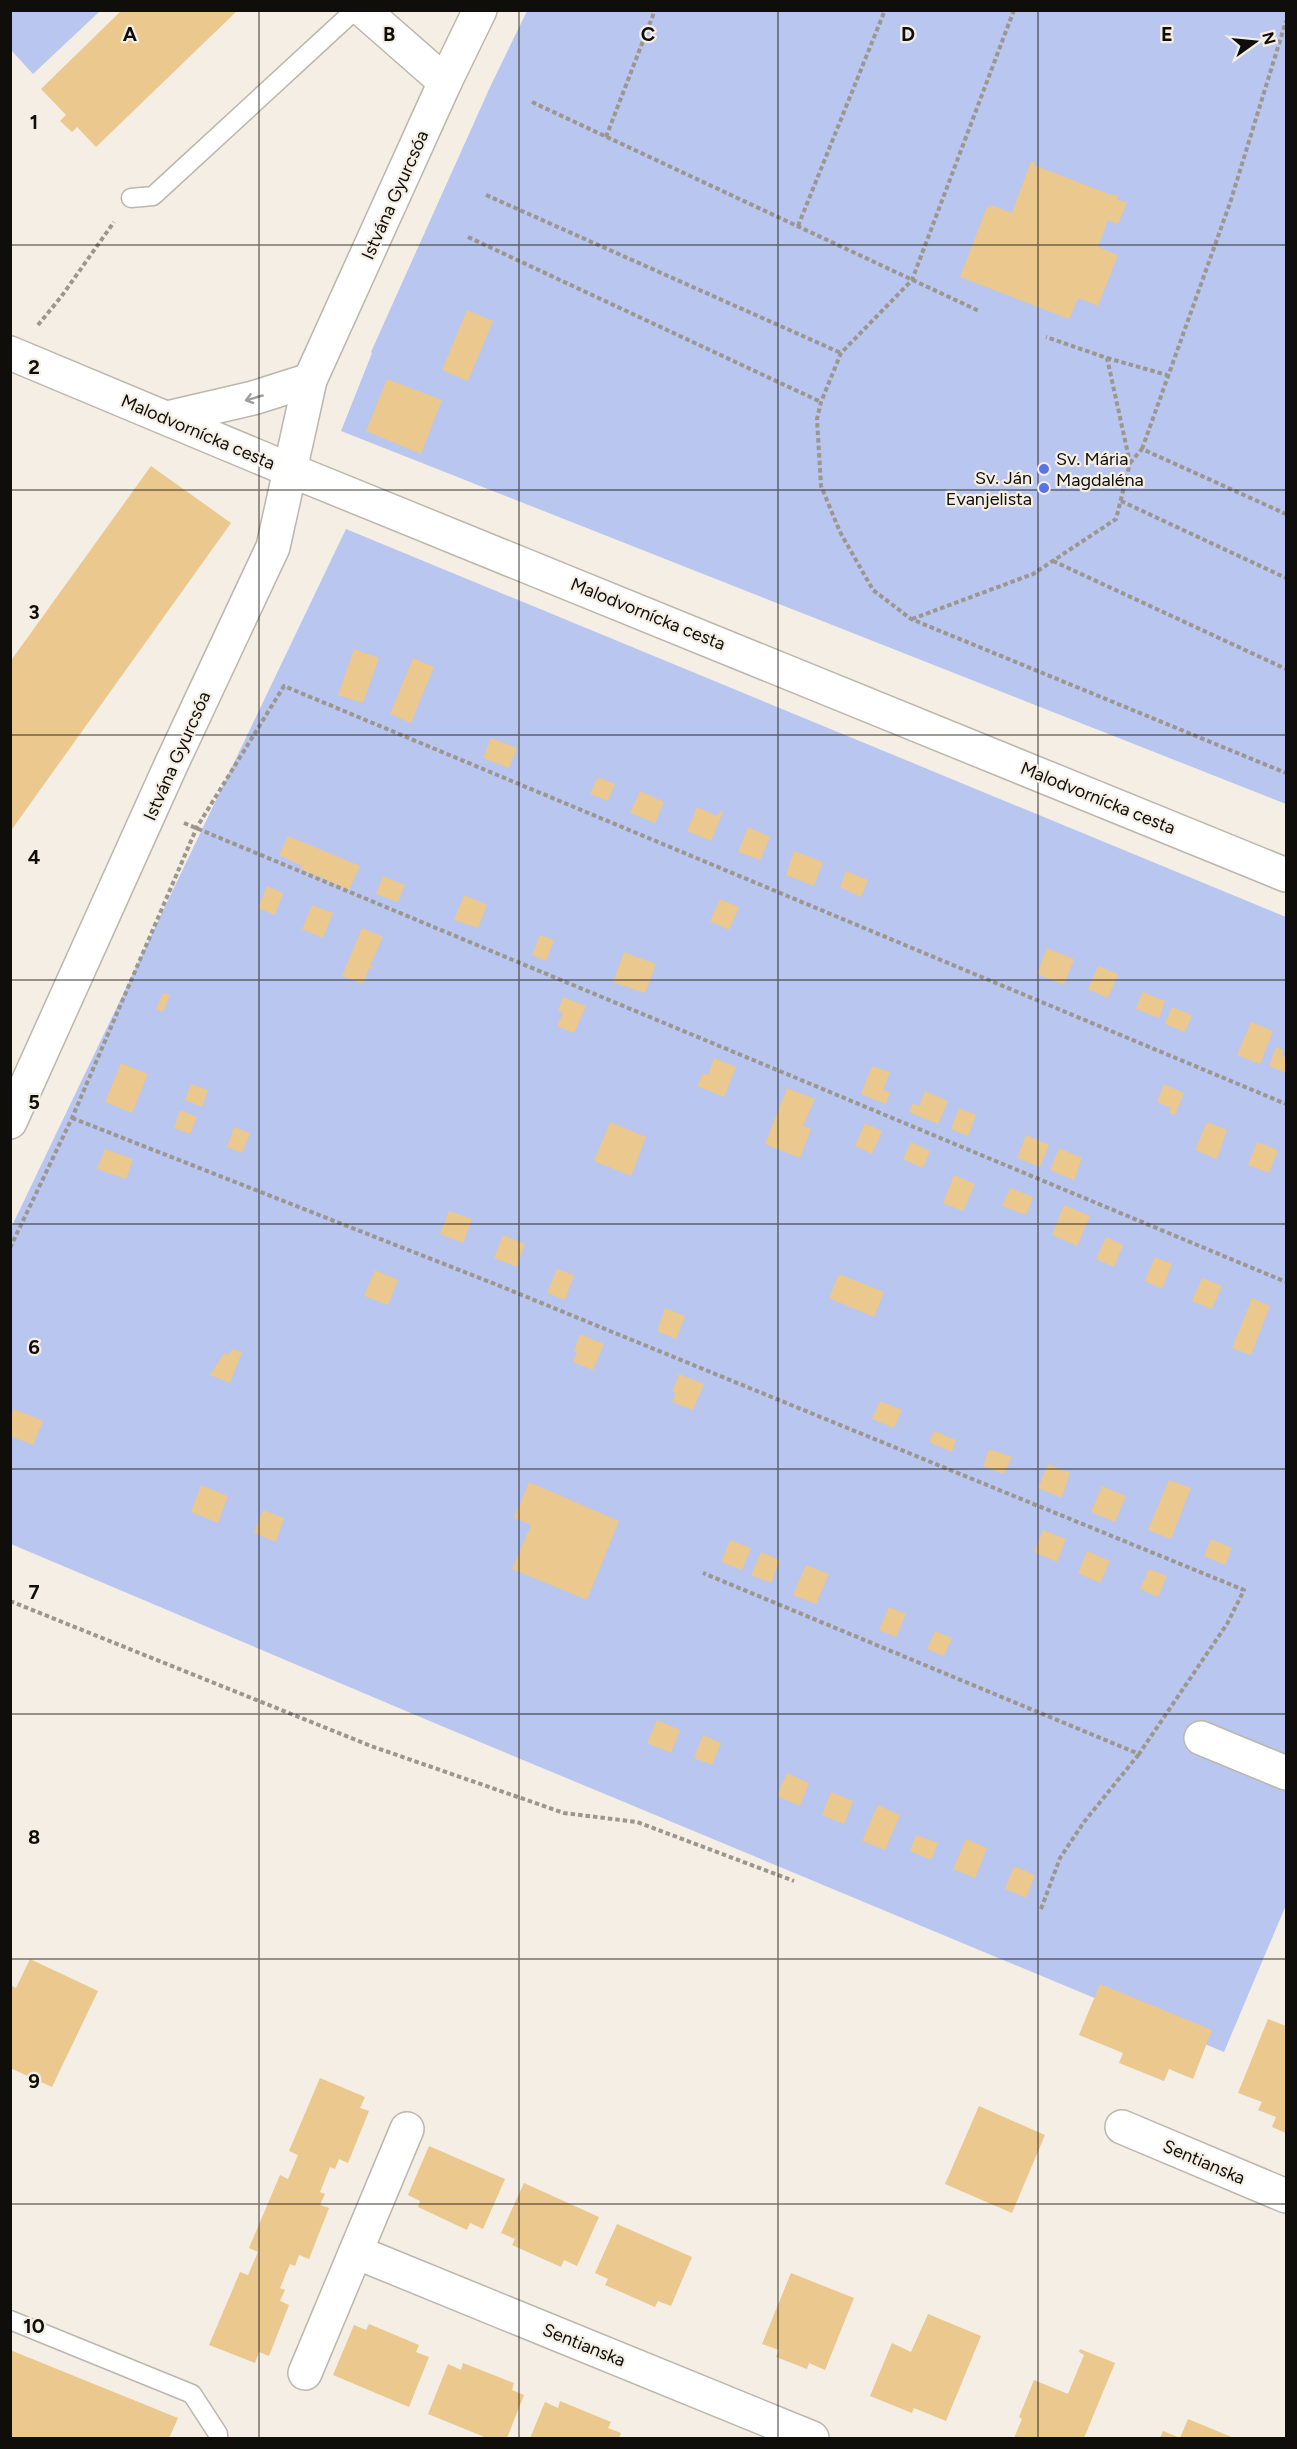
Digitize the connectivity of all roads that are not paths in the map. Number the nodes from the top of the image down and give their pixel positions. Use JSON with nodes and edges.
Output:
{"nodes":[{"id":1,"x":355,"y":10,"type":"edge"},
{"id":2,"x":363,"y":10,"type":"edge"},
{"id":3,"x":480,"y":10,"type":"edge"},
{"id":4,"x":445,"y":82,"type":"junction"},
{"id":5,"x":131,"y":198,"type":"road end"},
{"id":6,"x":10,"y":353,"type":"edge"},
{"id":7,"x":309,"y":380,"type":"junction"},
{"id":8,"x":167,"y":418,"type":"junction"},
{"id":9,"x":290,"y":470,"type":"junction"},
{"id":10,"x":1287,"y":875,"type":"edge"},
{"id":11,"x":10,"y":1122,"type":"edge"},
{"id":12,"x":1201,"y":1738,"type":"dead end"},
{"id":13,"x":1287,"y":1773,"type":"edge"},
{"id":14,"x":1122,"y":2127,"type":"dead end"},
{"id":15,"x":407,"y":2129,"type":"dead end"},
{"id":16,"x":1287,"y":2196,"type":"edge"},
{"id":17,"x":356,"y":2252,"type":"junction"},
{"id":18,"x":10,"y":2320,"type":"edge"},
{"id":19,"x":305,"y":2373,"type":"dead end"},
{"id":20,"x":218,"y":2439,"type":"edge"},
{"id":21,"x":812,"y":2439,"type":"edge"}],
"edges":[{"from":1,"to":5,"type":"lane"},
{"from":2,"to":4,"type":"street"},
{"from":3,"to":4,"type":"street","name":"Istvána Gyurcsóa"},
{"from":4,"to":7,"type":"street","name":"Istvána Gyurcsóa"},
{"from":6,"to":8,"type":"street","name":"Malodvornícka cesta"},
{"from":7,"to":8,"type":"street","one_way":true},
{"from":7,"to":9,"type":"street","name":"Istvána Gyurcsóa"},
{"from":8,"to":9,"type":"street","name":"Malodvornícka cesta"},
{"from":9,"to":10,"type":"street","name":"Malodvornícka cesta"},
{"from":9,"to":11,"type":"street","name":"Istvána Gyurcsóa"},
{"from":12,"to":13,"type":"street"},
{"from":14,"to":16,"type":"street","name":"Sentianska"},
{"from":15,"to":17,"type":"street"},
{"from":17,"to":19,"type":"street"},
{"from":17,"to":21,"type":"street","name":"Sentianska"},
{"from":18,"to":20,"type":"lane"}]}
